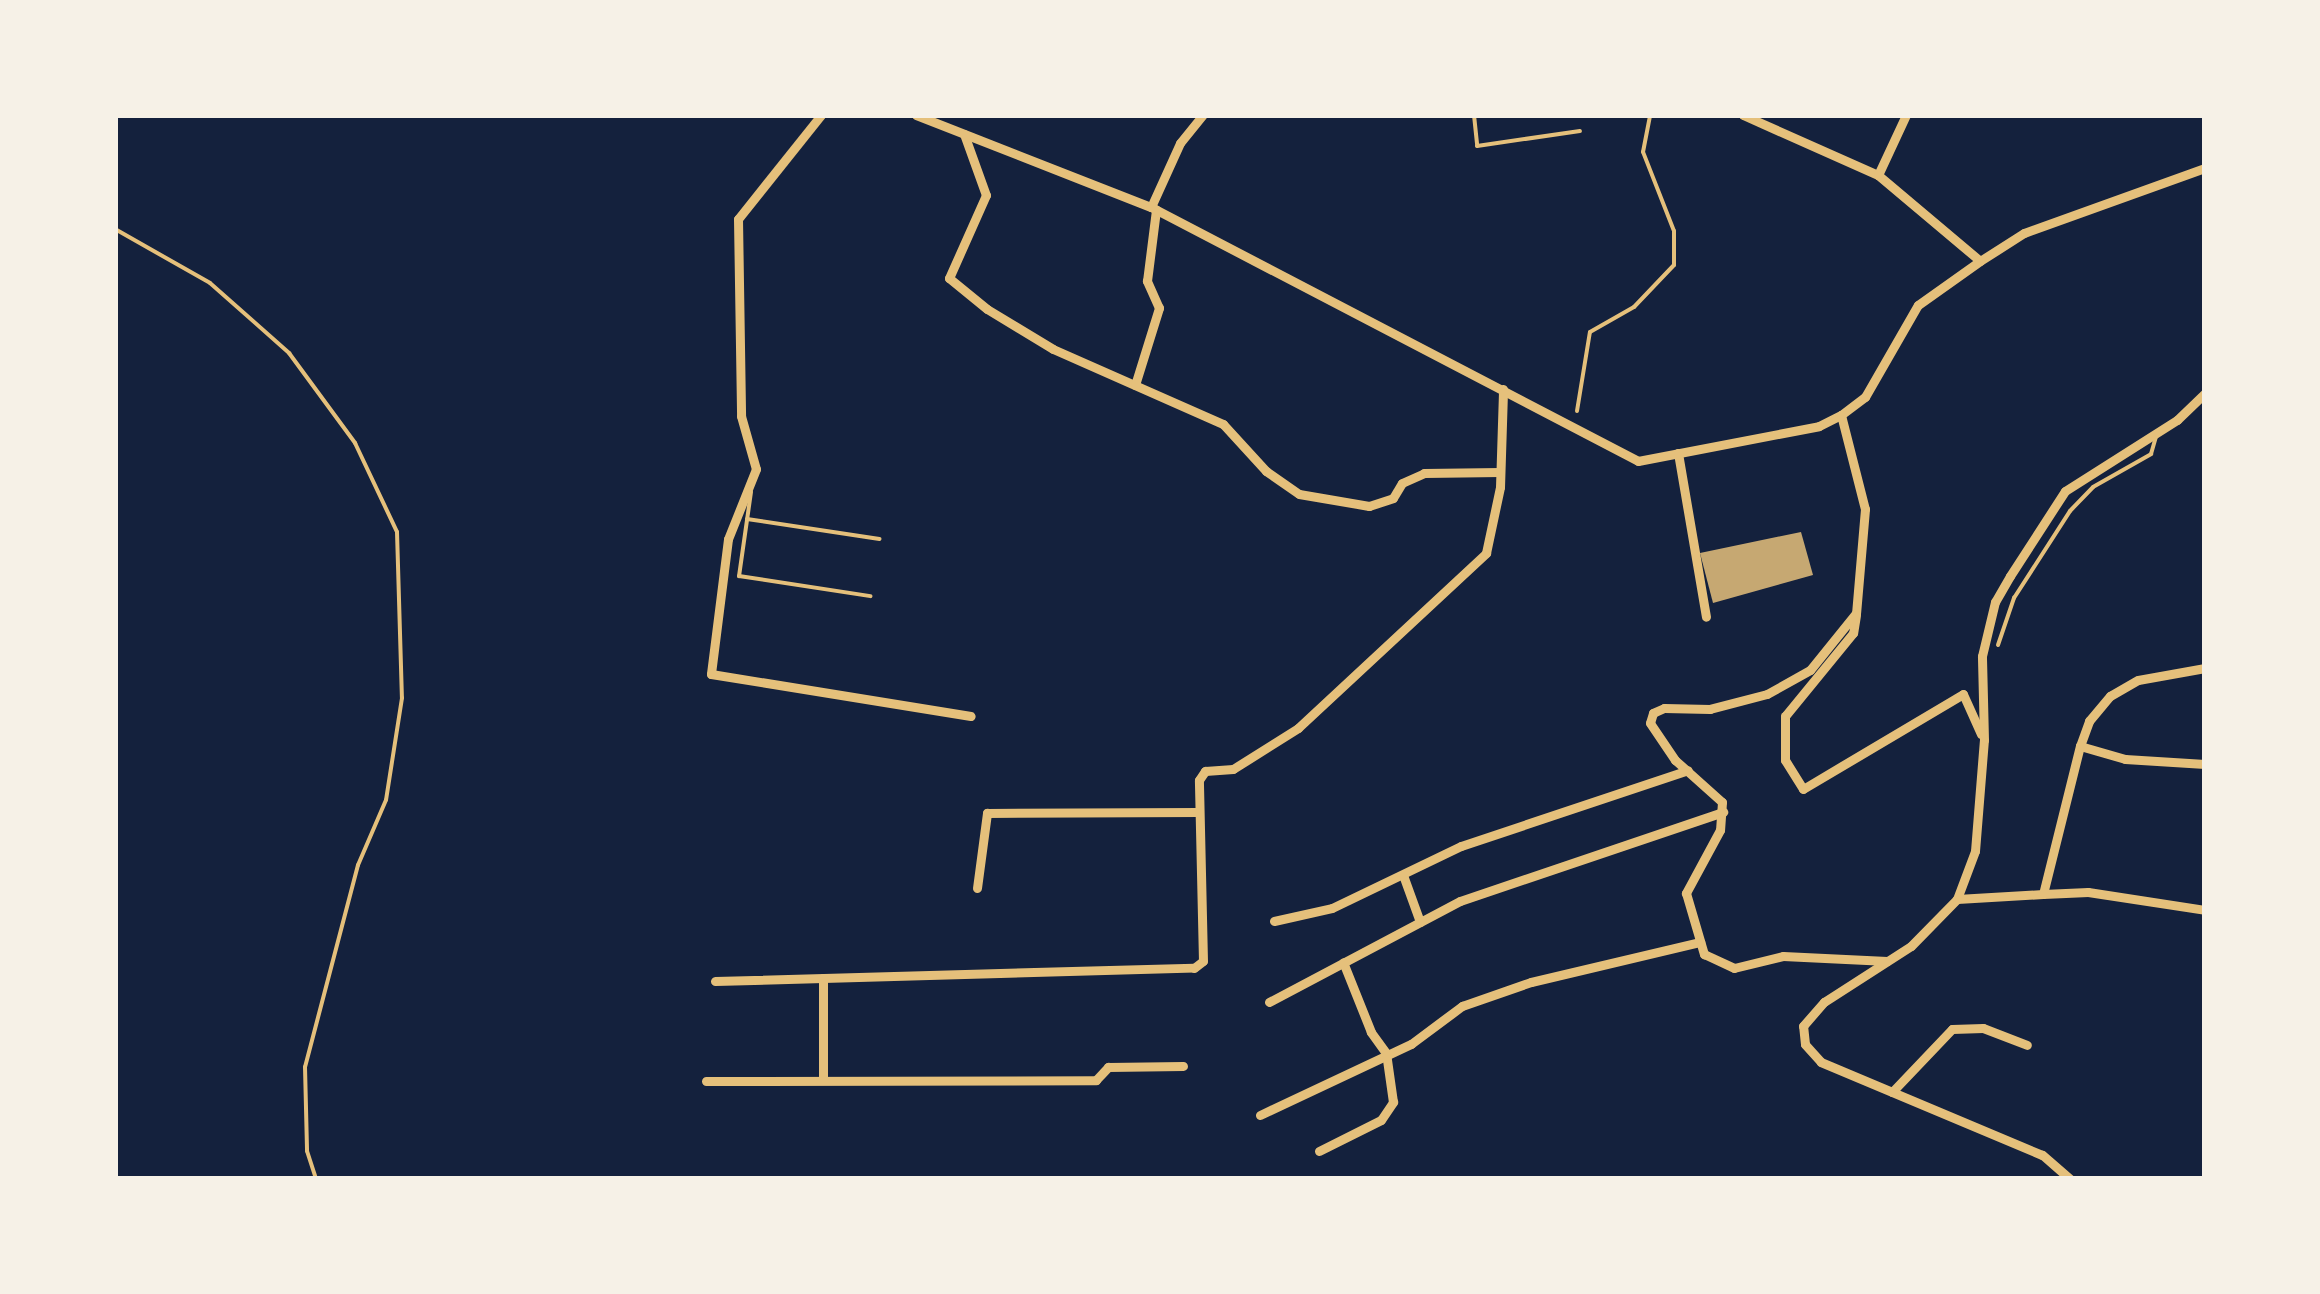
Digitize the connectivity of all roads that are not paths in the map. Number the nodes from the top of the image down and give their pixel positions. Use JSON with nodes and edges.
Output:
{"nodes":[{"id":1,"x":821,"y":115,"type":"edge"},
{"id":2,"x":916,"y":115,"type":"edge"},
{"id":3,"x":1203,"y":115,"type":"edge"},
{"id":4,"x":1474,"y":115,"type":"edge"},
{"id":5,"x":1744,"y":115,"type":"edge"},
{"id":6,"x":1906,"y":115,"type":"edge"},
{"id":7,"x":1580,"y":131,"type":"dead end"},
{"id":8,"x":964,"y":134,"type":"junction"},
{"id":9,"x":2205,"y":168,"type":"edge"},
{"id":10,"x":1878,"y":176,"type":"junction"},
{"id":11,"x":1153,"y":209,"type":"junction"},
{"id":12,"x":115,"y":229,"type":"edge"},
{"id":13,"x":1980,"y":260,"type":"junction"},
{"id":14,"x":1135,"y":385,"type":"junction"},
{"id":15,"x":1503,"y":389,"type":"junction"},
{"id":16,"x":2205,"y":393,"type":"edge"},
{"id":17,"x":1841,"y":415,"type":"junction"},
{"id":18,"x":2158,"y":432,"type":"junction"},
{"id":19,"x":1678,"y":453,"type":"junction"},
{"id":20,"x":1500,"y":472,"type":"junction"},
{"id":21,"x":752,"y":487,"type":"junction"},
{"id":22,"x":747,"y":518,"type":"junction"},
{"id":23,"x":880,"y":539,"type":"dead end"},
{"id":24,"x":870,"y":596,"type":"dead end"},
{"id":25,"x":1856,"y":613,"type":"junction"},
{"id":26,"x":1706,"y":617,"type":"dead end"},
{"id":27,"x":1998,"y":645,"type":"dead end"},
{"id":28,"x":2205,"y":668,"type":"edge"},
{"id":29,"x":971,"y":716,"type":"dead end"},
{"id":30,"x":1984,"y":740,"type":"junction"},
{"id":31,"x":2080,"y":746,"type":"junction"},
{"id":32,"x":2205,"y":764,"type":"edge"},
{"id":33,"x":1688,"y":770,"type":"junction"},
{"id":34,"x":1199,"y":812,"type":"junction"},
{"id":35,"x":1723,"y":812,"type":"junction"},
{"id":36,"x":1403,"y":875,"type":"junction"},
{"id":37,"x":977,"y":888,"type":"dead end"},
{"id":38,"x":2043,"y":894,"type":"junction"},
{"id":39,"x":1956,"y":898,"type":"junction"},
{"id":40,"x":2205,"y":910,"type":"edge"},
{"id":41,"x":1274,"y":921,"type":"dead end"},
{"id":42,"x":1420,"y":922,"type":"junction"},
{"id":43,"x":1700,"y":942,"type":"junction"},
{"id":44,"x":1888,"y":961,"type":"junction"},
{"id":45,"x":1344,"y":962,"type":"junction"},
{"id":46,"x":823,"y":978,"type":"junction"},
{"id":47,"x":715,"y":981,"type":"dead end"},
{"id":48,"x":1269,"y":1002,"type":"dead end"},
{"id":49,"x":2028,"y":1045,"type":"dead end"},
{"id":50,"x":1386,"y":1053,"type":"junction"},
{"id":51,"x":1183,"y":1066,"type":"dead end"},
{"id":52,"x":823,"y":1080,"type":"junction"},
{"id":53,"x":706,"y":1081,"type":"dead end"},
{"id":54,"x":1892,"y":1092,"type":"junction"},
{"id":55,"x":1260,"y":1115,"type":"dead end"},
{"id":56,"x":1320,"y":1151,"type":"dead end"},
{"id":57,"x":316,"y":1179,"type":"edge"},
{"id":58,"x":2070,"y":1179,"type":"edge"}],
"edges":[{"from":1,"to":21,"type":"street"},
{"from":2,"to":8,"type":"street"},
{"from":3,"to":11,"type":"street"},
{"from":4,"to":7,"type":"lane"},
{"from":5,"to":10,"type":"street"},
{"from":6,"to":10,"type":"street"},
{"from":8,"to":11,"type":"street"},
{"from":8,"to":14,"type":"street"},
{"from":9,"to":13,"type":"street"},
{"from":10,"to":13,"type":"street"},
{"from":11,"to":14,"type":"street"},
{"from":11,"to":15,"type":"street"},
{"from":12,"to":57,"type":"lane"},
{"from":13,"to":17,"type":"street"},
{"from":14,"to":20,"type":"street"},
{"from":15,"to":19,"type":"street"},
{"from":15,"to":20,"type":"street"},
{"from":16,"to":18,"type":"street"},
{"from":17,"to":19,"type":"street"},
{"from":17,"to":25,"type":"street"},
{"from":18,"to":27,"type":"lane"},
{"from":18,"to":30,"type":"street"},
{"from":19,"to":26,"type":"street"},
{"from":20,"to":34,"type":"street"},
{"from":21,"to":22,"type":"lane"},
{"from":21,"to":29,"type":"street"},
{"from":22,"to":23,"type":"lane"},
{"from":22,"to":24,"type":"lane"},
{"from":25,"to":30,"type":"street"},
{"from":25,"to":33,"type":"street"},
{"from":28,"to":31,"type":"street"},
{"from":30,"to":39,"type":"street"},
{"from":31,"to":32,"type":"street"},
{"from":31,"to":38,"type":"street"},
{"from":33,"to":35,"type":"street"},
{"from":33,"to":36,"type":"street"},
{"from":34,"to":37,"type":"street"},
{"from":34,"to":46,"type":"street"},
{"from":35,"to":42,"type":"street"},
{"from":35,"to":43,"type":"street"},
{"from":36,"to":41,"type":"street"},
{"from":36,"to":42,"type":"street"},
{"from":38,"to":39,"type":"street"},
{"from":38,"to":40,"type":"street"},
{"from":39,"to":44,"type":"street"},
{"from":42,"to":45,"type":"street"},
{"from":43,"to":44,"type":"street"},
{"from":43,"to":50,"type":"street"},
{"from":44,"to":54,"type":"street"},
{"from":45,"to":48,"type":"street"},
{"from":45,"to":50,"type":"street"},
{"from":46,"to":47,"type":"street"},
{"from":46,"to":52,"type":"street"},
{"from":49,"to":54,"type":"street"},
{"from":50,"to":55,"type":"street"},
{"from":50,"to":56,"type":"street"},
{"from":51,"to":52,"type":"street"},
{"from":52,"to":53,"type":"street"},
{"from":54,"to":58,"type":"street"}]}
